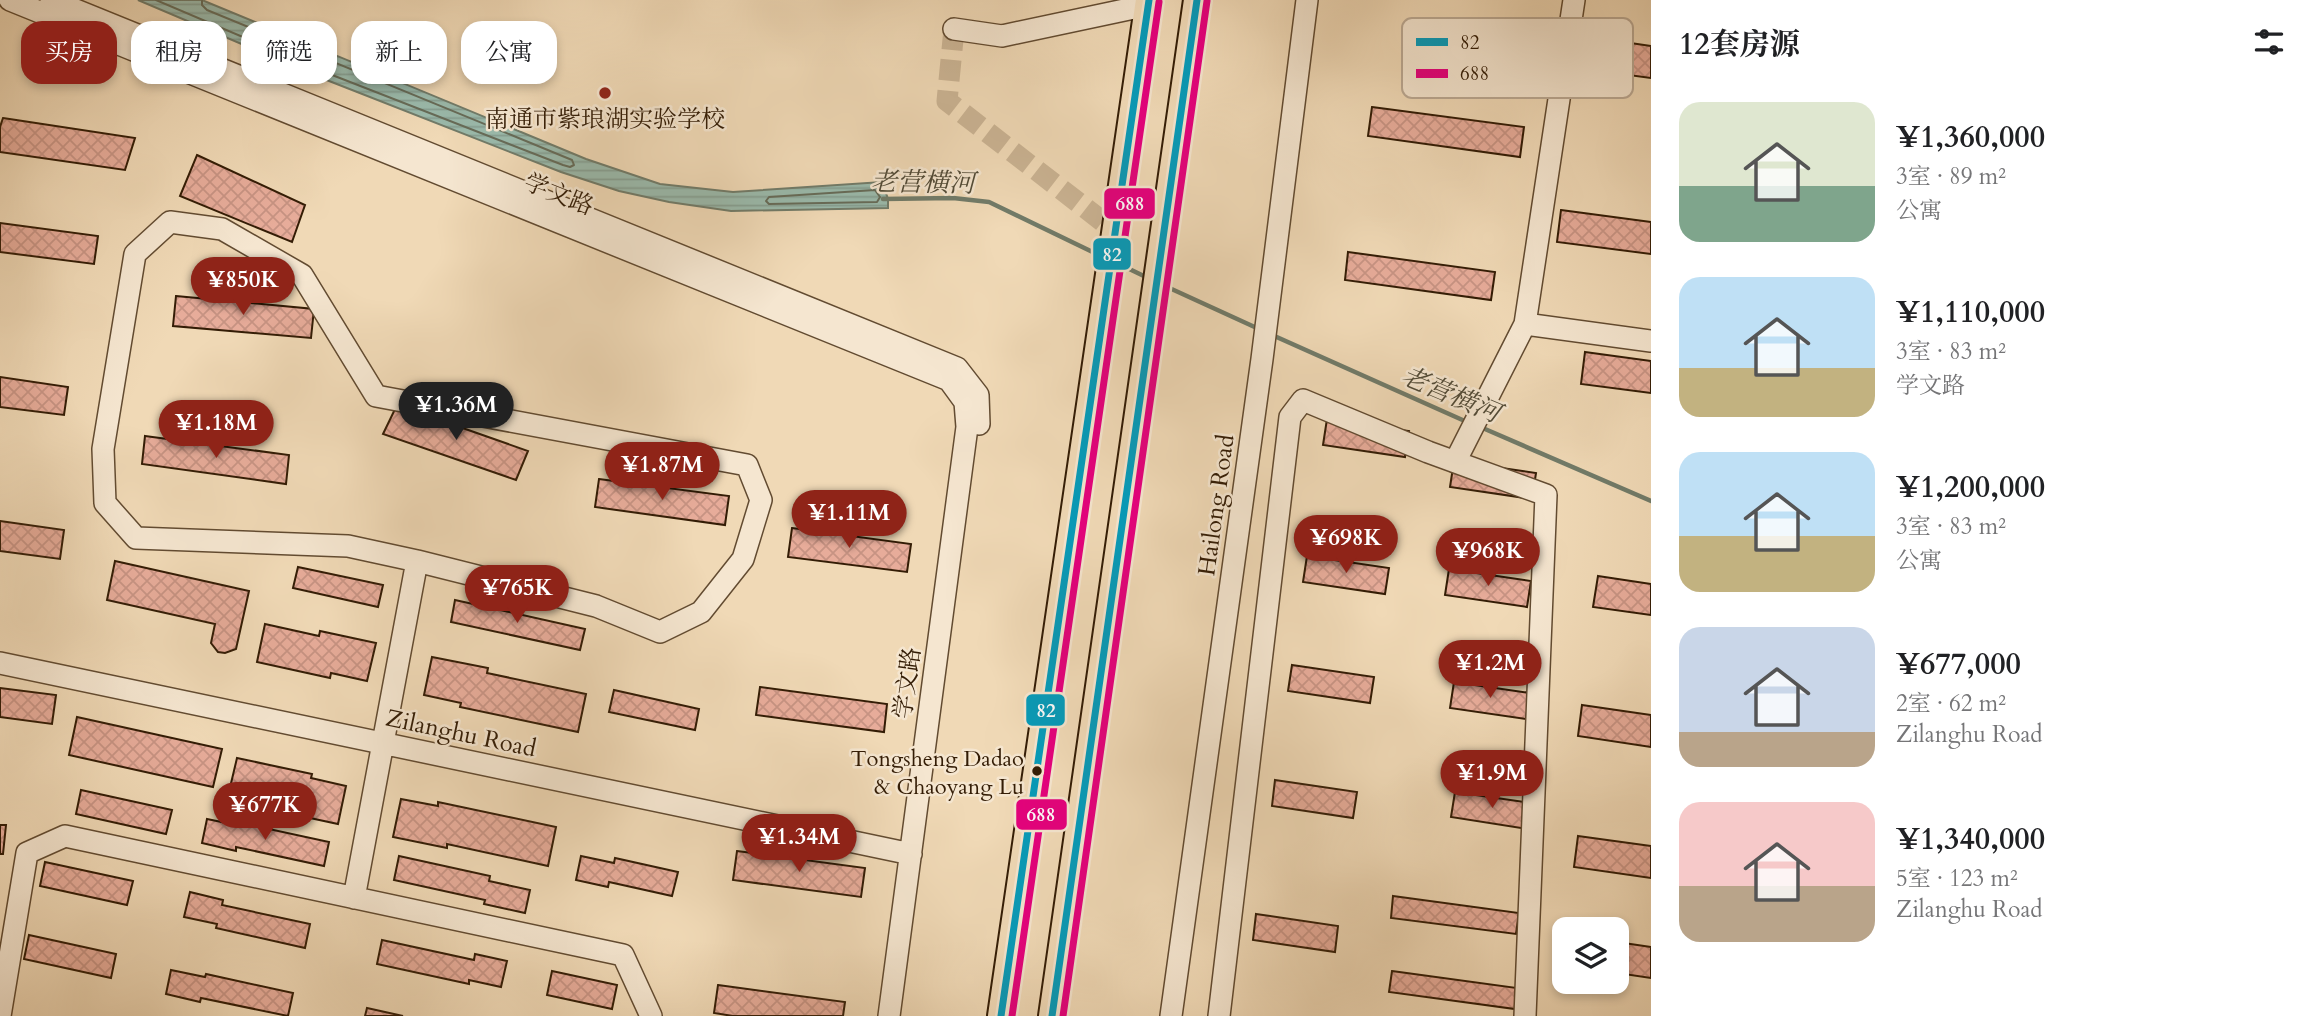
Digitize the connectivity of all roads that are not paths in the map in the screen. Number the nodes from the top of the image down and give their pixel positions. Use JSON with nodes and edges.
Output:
{"nodes":[{"id":1,"x":10,"y":0,"type":"edge"},
{"id":2,"x":51,"y":0,"type":"edge"},
{"id":3,"x":1197,"y":0,"type":"edge"},
{"id":4,"x":1307,"y":0,"type":"edge"},
{"id":5,"x":1574,"y":0,"type":"edge"},
{"id":6,"x":1148,"y":3,"type":"edge"},
{"id":7,"x":1571,"y":18,"type":"edge"},
{"id":8,"x":954,"y":29,"type":"dead end"},
{"id":9,"x":1559,"y":98,"type":"edge"},
{"id":10,"x":1525,"y":324,"type":"junction"},
{"id":11,"x":1651,"y":341,"type":"edge"},
{"id":12,"x":1455,"y":462,"type":"junction"},
{"id":13,"x":955,"y":524,"type":"junction"},
{"id":14,"x":417,"y":561,"type":"junction"},
{"id":15,"x":0,"y":663,"type":"edge"},
{"id":16,"x":383,"y":744,"type":"junction"},
{"id":17,"x":911,"y":854,"type":"junction"},
{"id":18,"x":354,"y":898,"type":"junction"},
{"id":19,"x":0,"y":1016,"type":"edge"},
{"id":20,"x":651,"y":1016,"type":"edge"},
{"id":21,"x":889,"y":1016,"type":"edge"},
{"id":22,"x":1001,"y":1016,"type":"edge"},
{"id":23,"x":1052,"y":1016,"type":"edge"},
{"id":24,"x":1171,"y":1016,"type":"edge"},
{"id":25,"x":1219,"y":1016,"type":"edge"},
{"id":26,"x":1525,"y":1016,"type":"edge"}],
"edges":[{"from":1,"to":13,"type":"street","name":"学文路"},
{"from":2,"to":13,"type":"street","name":"学文路"},
{"from":3,"to":23,"type":"main road"},
{"from":4,"to":24,"type":"street","name":"Hailong Road"},
{"from":5,"to":7,"type":"street"},
{"from":6,"to":8,"type":"street"},
{"from":6,"to":22,"type":"main road"},
{"from":9,"to":10,"type":"street"},
{"from":10,"to":11,"type":"street"},
{"from":10,"to":12,"type":"street"},
{"from":12,"to":25,"type":"street"},
{"from":12,"to":26,"type":"street"},
{"from":13,"to":17,"type":"street","name":"学文路"},
{"from":14,"to":14,"type":"street"},
{"from":14,"to":16,"type":"street"},
{"from":15,"to":16,"type":"street","name":"Zilanghu Road"},
{"from":16,"to":17,"type":"street","name":"Zilanghu Road"},
{"from":16,"to":18,"type":"street"},
{"from":17,"to":21,"type":"street","name":"学文路"},
{"from":18,"to":19,"type":"street"},
{"from":18,"to":20,"type":"street"}]}
